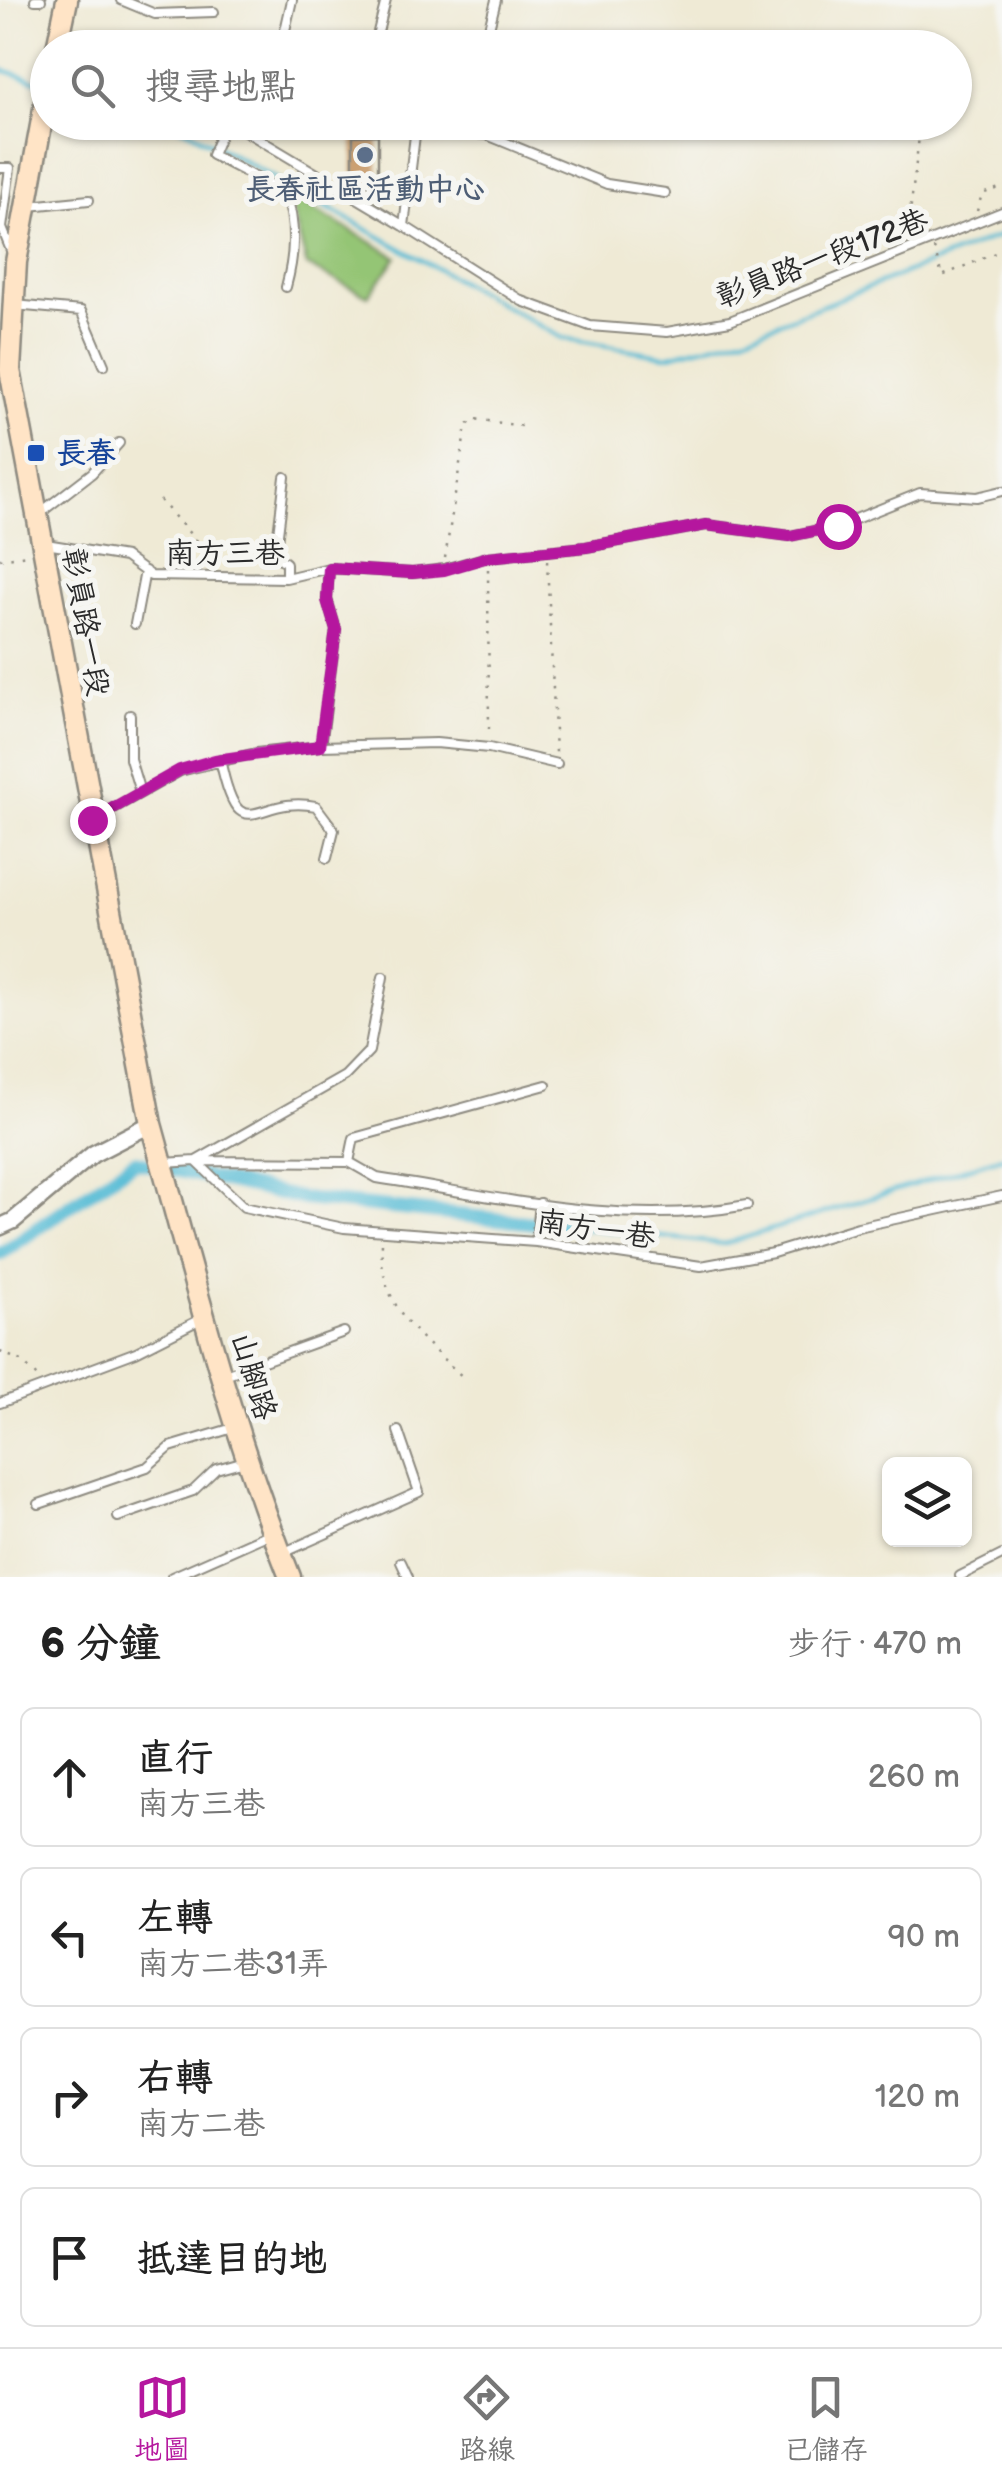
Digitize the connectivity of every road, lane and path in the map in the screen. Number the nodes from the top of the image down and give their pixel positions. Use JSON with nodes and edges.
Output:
{"nodes":[{"id":1,"x":67,"y":0,"type":"edge"},
{"id":2,"x":121,"y":0,"type":"edge"},
{"id":3,"x":292,"y":0,"type":"edge"},
{"id":4,"x":386,"y":0,"type":"edge"},
{"id":5,"x":496,"y":0,"type":"edge"},
{"id":6,"x":214,"y":12,"type":"dead end"},
{"id":7,"x":61,"y":30,"type":"edge"},
{"id":8,"x":285,"y":30,"type":"edge"},
{"id":9,"x":378,"y":30,"type":"edge"},
{"id":10,"x":488,"y":30,"type":"edge"},
{"id":11,"x":37,"y":140,"type":"edge"},
{"id":12,"x":219,"y":140,"type":"edge"},
{"id":13,"x":258,"y":140,"type":"edge"},
{"id":14,"x":414,"y":140,"type":"edge"},
{"id":15,"x":498,"y":140,"type":"edge"},
{"id":16,"x":919,"y":140,"type":"edge"},
{"id":17,"x":0,"y":168,"type":"edge"},
{"id":18,"x":1002,"y":187,"type":"edge"},
{"id":19,"x":665,"y":193,"type":"dead end"},
{"id":20,"x":90,"y":200,"type":"dead end"},
{"id":21,"x":25,"y":206,"type":"junction"},
{"id":22,"x":1002,"y":212,"type":"edge"},
{"id":23,"x":976,"y":222,"type":"junction"},
{"id":24,"x":404,"y":226,"type":"junction"},
{"id":25,"x":932,"y":240,"type":"junction"},
{"id":26,"x":909,"y":250,"type":"junction"},
{"id":27,"x":1002,"y":250,"type":"edge"},
{"id":28,"x":16,"y":262,"type":"junction"},
{"id":29,"x":286,"y":287,"type":"dead end"},
{"id":30,"x":13,"y":305,"type":"junction"},
{"id":31,"x":104,"y":365,"type":"dead end"},
{"id":32,"x":5,"y":370,"type":"edge"},
{"id":33,"x":528,"y":427,"type":"dead end"},
{"id":34,"x":119,"y":444,"type":"dead end"},
{"id":35,"x":285,"y":477,"type":"dead end"},
{"id":36,"x":1002,"y":490,"type":"edge"},
{"id":37,"x":160,"y":500,"type":"dead end"},
{"id":38,"x":36,"y":517,"type":"junction"},
{"id":39,"x":42,"y":549,"type":"junction"},
{"id":40,"x":546,"y":551,"type":"junction"},
{"id":41,"x":488,"y":557,"type":"junction"},
{"id":42,"x":0,"y":559,"type":"edge"},
{"id":43,"x":329,"y":568,"type":"junction"},
{"id":44,"x":444,"y":570,"type":"junction"},
{"id":45,"x":145,"y":572,"type":"junction"},
{"id":46,"x":207,"y":578,"type":"junction"},
{"id":47,"x":286,"y":578,"type":"junction"},
{"id":48,"x":135,"y":624,"type":"dead end"},
{"id":49,"x":130,"y":715,"type":"dead end"},
{"id":50,"x":320,"y":746,"type":"junction"},
{"id":51,"x":489,"y":748,"type":"junction"},
{"id":52,"x":220,"y":760,"type":"junction"},
{"id":53,"x":556,"y":764,"type":"joint"},
{"id":54,"x":140,"y":792,"type":"junction"},
{"id":55,"x":92,"y":820,"type":"junction"},
{"id":56,"x":328,"y":858,"type":"dead end"},
{"id":57,"x":383,"y":977,"type":"dead end"},
{"id":58,"x":546,"y":1085,"type":"dead end"},
{"id":59,"x":151,"y":1124,"type":"junction"},
{"id":60,"x":160,"y":1159,"type":"junction"},
{"id":61,"x":196,"y":1160,"type":"junction"},
{"id":62,"x":349,"y":1162,"type":"junction"},
{"id":63,"x":1002,"y":1196,"type":"edge"},
{"id":64,"x":540,"y":1204,"type":"junction"},
{"id":65,"x":747,"y":1204,"type":"dead end"},
{"id":66,"x":0,"y":1228,"type":"edge"},
{"id":67,"x":382,"y":1231,"type":"junction"},
{"id":68,"x":536,"y":1242,"type":"junction"},
{"id":69,"x":205,"y":1317,"type":"junction"},
{"id":70,"x":344,"y":1332,"type":"dead end"},
{"id":71,"x":0,"y":1352,"type":"edge"},
{"id":72,"x":222,"y":1376,"type":"junction"},
{"id":73,"x":466,"y":1380,"type":"dead end"},
{"id":74,"x":46,"y":1386,"type":"junction"},
{"id":75,"x":0,"y":1403,"type":"edge"},
{"id":76,"x":238,"y":1427,"type":"junction"},
{"id":77,"x":398,"y":1432,"type":"dead end"},
{"id":78,"x":248,"y":1460,"type":"junction"},
{"id":79,"x":39,"y":1504,"type":"dead end"},
{"id":80,"x":118,"y":1517,"type":"dead end"},
{"id":81,"x":273,"y":1532,"type":"junction"},
{"id":82,"x":281,"y":1554,"type":"junction"},
{"id":83,"x":1002,"y":1555,"type":"edge"},
{"id":84,"x":402,"y":1562,"type":"dead end"},
{"id":85,"x":960,"y":1576,"type":"edge"},
{"id":86,"x":172,"y":1577,"type":"edge"},
{"id":87,"x":290,"y":1577,"type":"edge"},
{"id":88,"x":408,"y":1577,"type":"edge"}],
"edges":[{"from":1,"to":7,"type":"main road"},
{"from":2,"to":6,"type":"lane"},
{"from":3,"to":8,"type":"lane"},
{"from":4,"to":9,"type":"lane"},
{"from":5,"to":10,"type":"lane"},
{"from":11,"to":21,"type":"main road","name":"彰員路一段"},
{"from":12,"to":29,"type":"lane"},
{"from":13,"to":24,"type":"lane","name":"彰員路一段172巷"},
{"from":14,"to":24,"type":"lane"},
{"from":15,"to":19,"type":"lane"},
{"from":16,"to":26,"type":"path"},
{"from":17,"to":28,"type":"lane"},
{"from":18,"to":23,"type":"path"},
{"from":20,"to":21,"type":"lane"},
{"from":21,"to":28,"type":"main road","name":"彰員路一段"},
{"from":22,"to":23,"type":"lane","name":"彰員路一段172巷"},
{"from":23,"to":25,"type":"lane","name":"彰員路一段172巷"},
{"from":24,"to":26,"type":"lane","name":"彰員路一段172巷"},
{"from":25,"to":26,"type":"lane","name":"彰員路一段172巷"},
{"from":25,"to":27,"type":"path"},
{"from":28,"to":30,"type":"main road","name":"彰員路一段"},
{"from":30,"to":31,"type":"lane"},
{"from":30,"to":32,"type":"main road","name":"彰員路一段"},
{"from":32,"to":38,"type":"main road","name":"彰員路一段"},
{"from":33,"to":44,"type":"path"},
{"from":34,"to":38,"type":"lane"},
{"from":35,"to":47,"type":"lane"},
{"from":36,"to":40,"type":"lane","name":"南方三巷"},
{"from":37,"to":46,"type":"path"},
{"from":38,"to":39,"type":"main road","name":"彰員路一段"},
{"from":39,"to":42,"type":"path"},
{"from":39,"to":45,"type":"lane","name":"南方三巷"},
{"from":39,"to":55,"type":"main road","name":"彰員路一段"},
{"from":40,"to":41,"type":"lane","name":"南方三巷"},
{"from":40,"to":53,"type":"path"},
{"from":41,"to":44,"type":"lane","name":"南方三巷"},
{"from":41,"to":51,"type":"path"},
{"from":43,"to":44,"type":"lane","name":"南方三巷"},
{"from":43,"to":47,"type":"lane","name":"南方三巷"},
{"from":43,"to":50,"type":"lane"},
{"from":45,"to":46,"type":"lane","name":"南方三巷"},
{"from":45,"to":48,"type":"lane"},
{"from":46,"to":47,"type":"lane","name":"南方三巷"},
{"from":49,"to":54,"type":"lane"},
{"from":50,"to":51,"type":"lane"},
{"from":50,"to":52,"type":"lane"},
{"from":51,"to":53,"type":"lane"},
{"from":52,"to":54,"type":"lane"},
{"from":52,"to":56,"type":"lane"},
{"from":54,"to":55,"type":"lane"},
{"from":55,"to":59,"type":"main road","name":"彰員路一段"},
{"from":57,"to":61,"type":"lane"},
{"from":58,"to":62,"type":"lane"},
{"from":59,"to":60,"type":"main road","name":"彰員路一段"},
{"from":59,"to":66,"type":"street"},
{"from":60,"to":61,"type":"lane","name":"南方一巷"},
{"from":60,"to":69,"type":"main road","name":"山腳路"},
{"from":61,"to":62,"type":"lane","name":"南方一巷"},
{"from":61,"to":67,"type":"lane","name":"南方一巷"},
{"from":62,"to":64,"type":"lane","name":"南方一巷"},
{"from":63,"to":68,"type":"lane","name":"南方一巷"},
{"from":64,"to":65,"type":"lane","name":"南方一巷"},
{"from":64,"to":68,"type":"lane"},
{"from":67,"to":68,"type":"lane","name":"南方一巷"},
{"from":67,"to":73,"type":"path"},
{"from":69,"to":72,"type":"main road","name":"山腳路"},
{"from":69,"to":74,"type":"lane"},
{"from":70,"to":72,"type":"lane"},
{"from":71,"to":74,"type":"path"},
{"from":72,"to":76,"type":"main road","name":"山腳路"},
{"from":74,"to":75,"type":"lane"},
{"from":76,"to":78,"type":"main road","name":"山腳路"},
{"from":76,"to":79,"type":"lane"},
{"from":77,"to":82,"type":"lane"},
{"from":78,"to":80,"type":"lane"},
{"from":78,"to":81,"type":"main road","name":"山腳路"},
{"from":81,"to":82,"type":"main road","name":"山腳路"},
{"from":81,"to":86,"type":"lane"},
{"from":82,"to":87,"type":"main road","name":"山腳路"},
{"from":83,"to":85,"type":"lane"},
{"from":84,"to":88,"type":"lane"}]}
